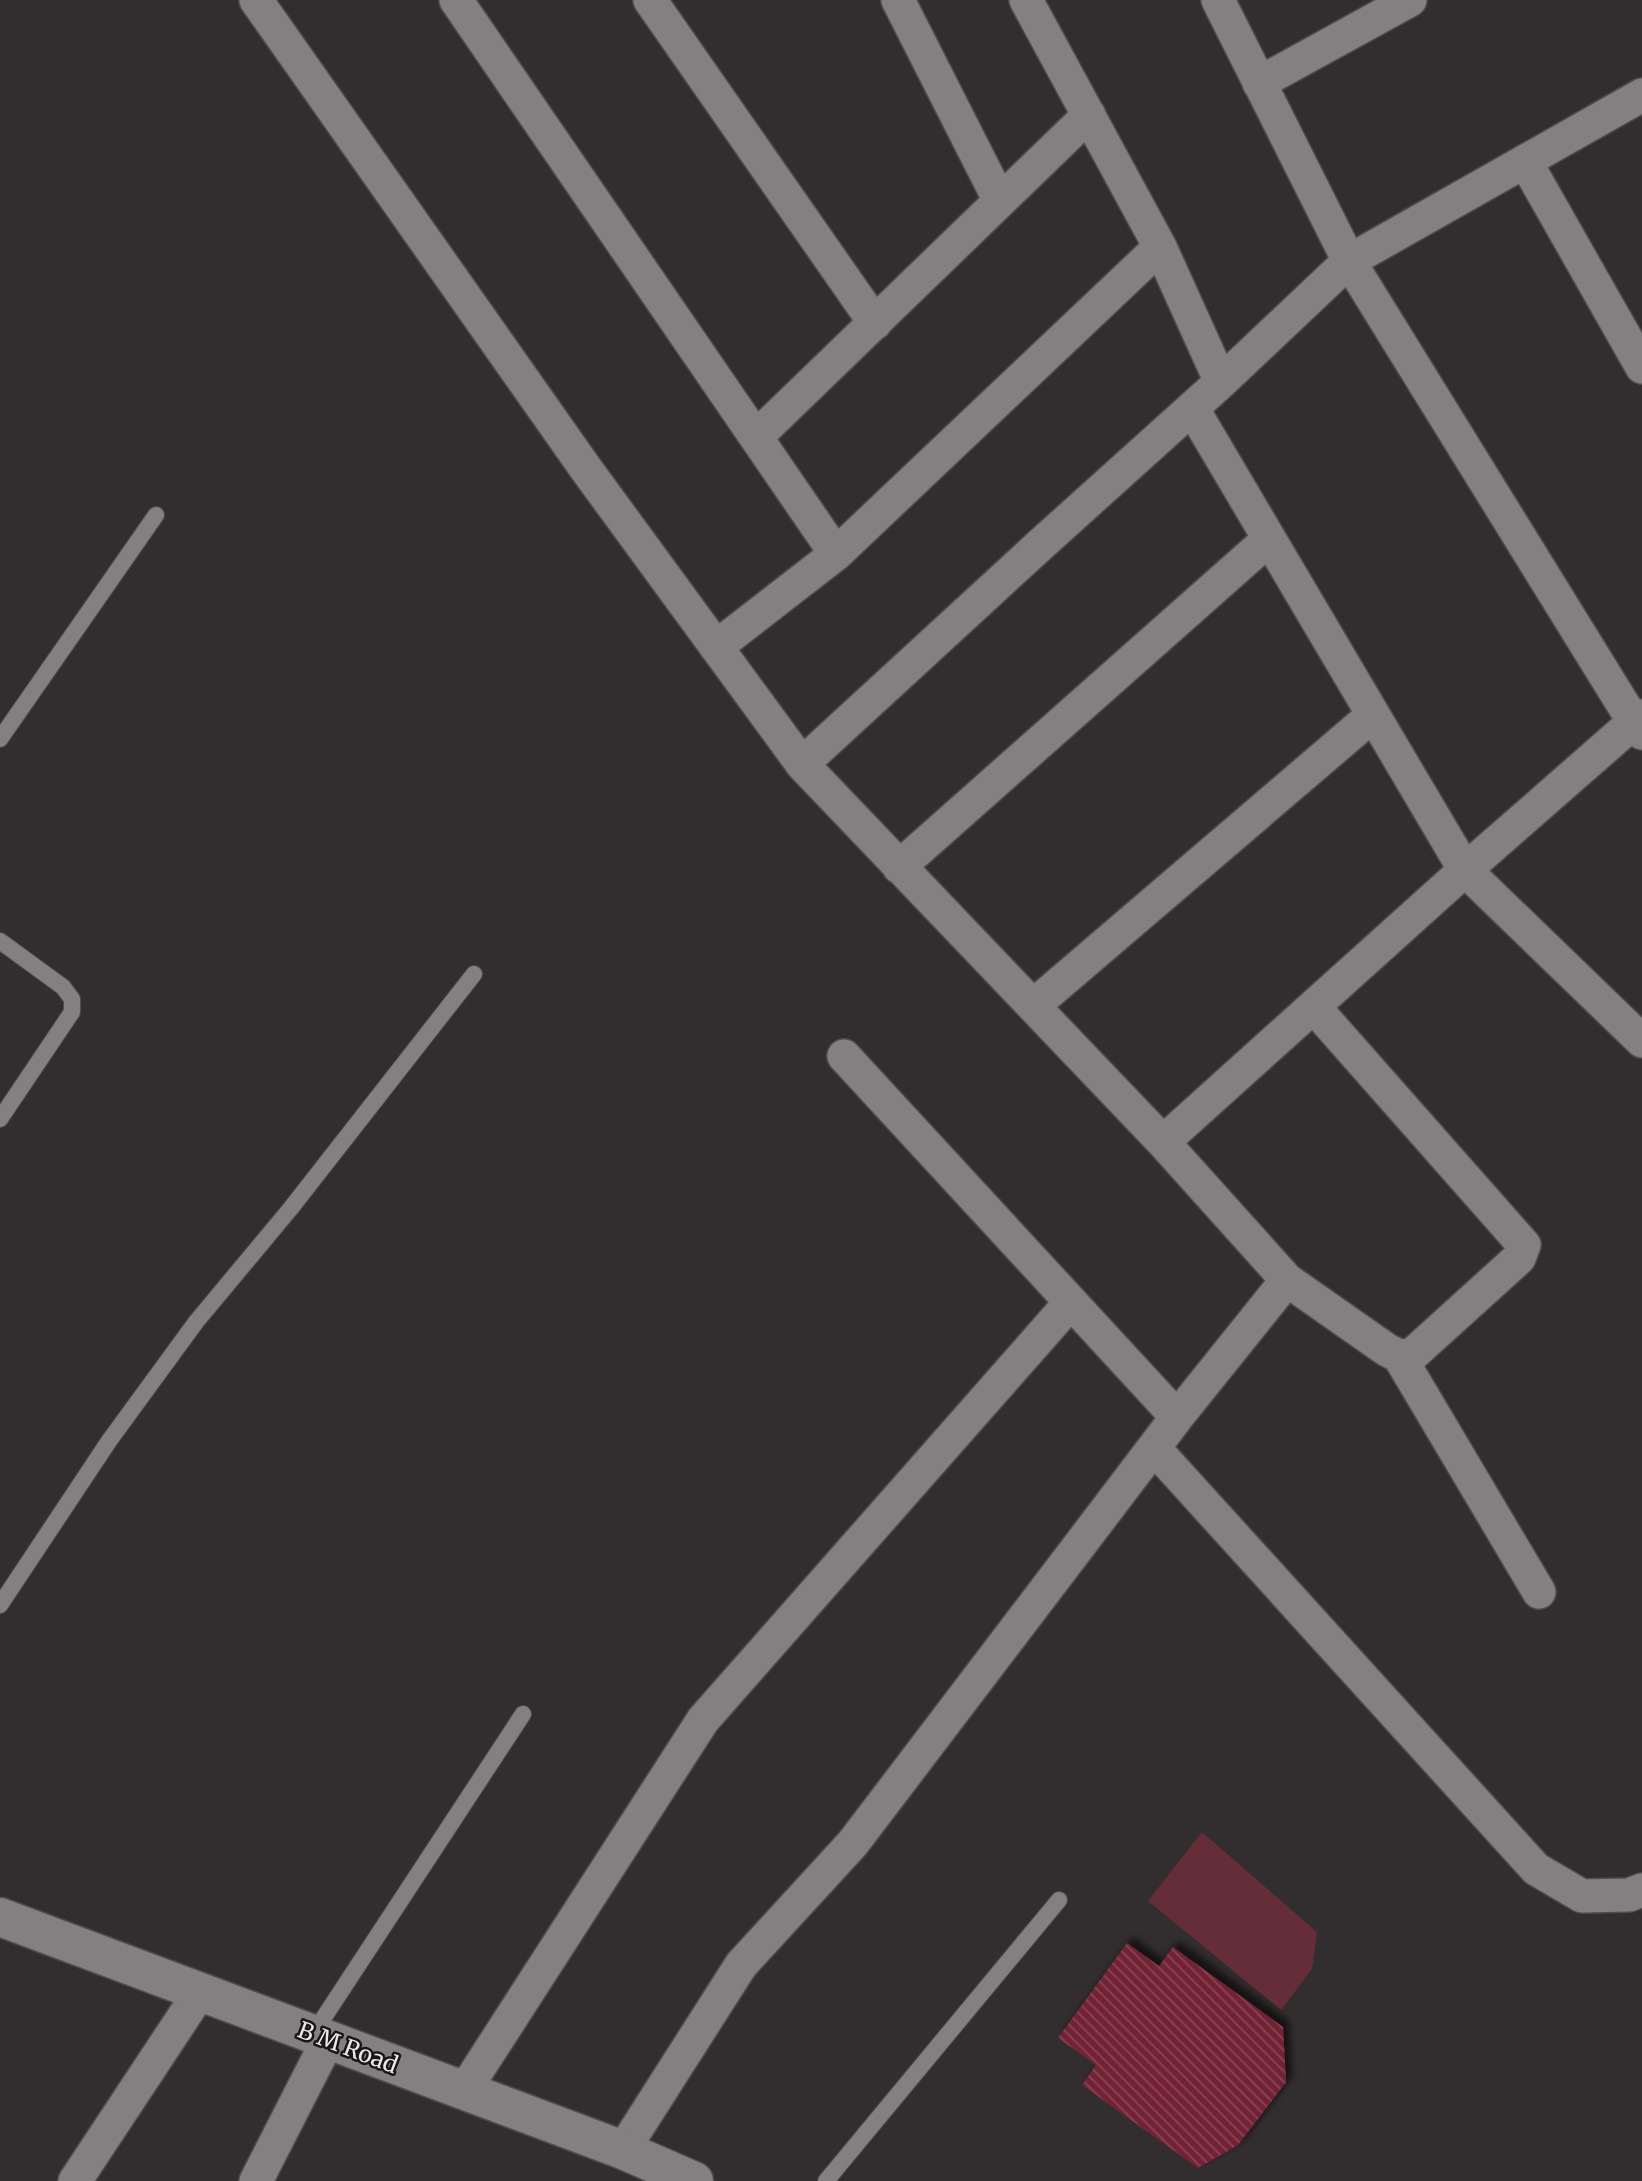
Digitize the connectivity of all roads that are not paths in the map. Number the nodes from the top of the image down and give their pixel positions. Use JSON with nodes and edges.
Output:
{"nodes":[{"id":1,"x":256,"y":0,"type":"edge"},
{"id":2,"x":456,"y":0,"type":"edge"},
{"id":3,"x":650,"y":0,"type":"edge"},
{"id":4,"x":898,"y":0,"type":"edge"},
{"id":5,"x":1026,"y":0,"type":"edge"},
{"id":6,"x":1218,"y":0,"type":"edge"},
{"id":7,"x":1410,"y":0,"type":"edge"},
{"id":8,"x":1259,"y":83,"type":"junction"},
{"id":9,"x":1642,"y":95,"type":"edge"},
{"id":10,"x":1088,"y":115,"type":"junction"},
{"id":11,"x":1525,"y":161,"type":"junction"},
{"id":12,"x":1000,"y":201,"type":"junction"},
{"id":13,"x":1160,"y":247,"type":"junction"},
{"id":14,"x":1349,"y":261,"type":"junction"},
{"id":15,"x":875,"y":323,"type":"junction"},
{"id":16,"x":1642,"y":367,"type":"edge"},
{"id":17,"x":1221,"y":382,"type":"junction"},
{"id":18,"x":1192,"y":408,"type":"junction"},
{"id":19,"x":756,"y":437,"type":"junction"},
{"id":20,"x":156,"y":515,"type":"dead end"},
{"id":21,"x":1269,"y":539,"type":"junction"},
{"id":22,"x":836,"y":554,"type":"junction"},
{"id":23,"x":716,"y":647,"type":"junction"},
{"id":24,"x":1373,"y":715,"type":"junction"},
{"id":25,"x":1639,"y":723,"type":"edge"},
{"id":26,"x":0,"y":739,"type":"edge"},
{"id":27,"x":802,"y":764,"type":"junction"},
{"id":28,"x":899,"y":867,"type":"junction"},
{"id":29,"x":1465,"y":870,"type":"junction"},
{"id":30,"x":0,"y":941,"type":"edge"},
{"id":31,"x":474,"y":974,"type":"dead end"},
{"id":32,"x":1033,"y":1006,"type":"junction"},
{"id":33,"x":1314,"y":1007,"type":"junction"},
{"id":34,"x":1642,"y":1041,"type":"edge"},
{"id":35,"x":844,"y":1056,"type":"dead end"},
{"id":36,"x":0,"y":1119,"type":"edge"},
{"id":37,"x":1163,"y":1142,"type":"junction"},
{"id":38,"x":1287,"y":1280,"type":"junction"},
{"id":39,"x":1071,"y":1302,"type":"junction"},
{"id":40,"x":1399,"y":1356,"type":"junction"},
{"id":41,"x":1177,"y":1418,"type":"junction"},
{"id":42,"x":1154,"y":1448,"type":"junction"},
{"id":43,"x":1539,"y":1592,"type":"dead end"},
{"id":44,"x":0,"y":1605,"type":"edge"},
{"id":45,"x":523,"y":1714,"type":"dead end"},
{"id":46,"x":1642,"y":1890,"type":"edge"},
{"id":47,"x":1059,"y":1900,"type":"dead end"},
{"id":48,"x":0,"y":1917,"type":"edge"},
{"id":49,"x":201,"y":1992,"type":"junction"},
{"id":50,"x":320,"y":2037,"type":"junction"},
{"id":51,"x":464,"y":2091,"type":"junction"},
{"id":52,"x":623,"y":2150,"type":"junction"},
{"id":53,"x":75,"y":2181,"type":"edge"},
{"id":54,"x":256,"y":2181,"type":"edge"},
{"id":55,"x":694,"y":2181,"type":"edge"},
{"id":56,"x":826,"y":2181,"type":"edge"}],
"edges":[{"from":1,"to":23,"type":"street"},
{"from":2,"to":19,"type":"street"},
{"from":3,"to":15,"type":"street"},
{"from":4,"to":12,"type":"street"},
{"from":5,"to":10,"type":"street"},
{"from":6,"to":8,"type":"street"},
{"from":7,"to":8,"type":"street"},
{"from":8,"to":14,"type":"street"},
{"from":9,"to":11,"type":"street"},
{"from":10,"to":12,"type":"street"},
{"from":10,"to":13,"type":"street"},
{"from":11,"to":14,"type":"street"},
{"from":11,"to":16,"type":"street"},
{"from":12,"to":15,"type":"street"},
{"from":13,"to":17,"type":"street"},
{"from":13,"to":22,"type":"street"},
{"from":14,"to":17,"type":"street"},
{"from":14,"to":25,"type":"street"},
{"from":15,"to":19,"type":"street"},
{"from":17,"to":18,"type":"street"},
{"from":18,"to":21,"type":"street"},
{"from":18,"to":27,"type":"street"},
{"from":19,"to":22,"type":"street"},
{"from":20,"to":26,"type":"lane"},
{"from":21,"to":24,"type":"street"},
{"from":21,"to":28,"type":"street"},
{"from":22,"to":23,"type":"street"},
{"from":23,"to":27,"type":"street"},
{"from":24,"to":29,"type":"street"},
{"from":24,"to":32,"type":"street"},
{"from":25,"to":29,"type":"street"},
{"from":27,"to":28,"type":"street"},
{"from":28,"to":32,"type":"street"},
{"from":29,"to":33,"type":"street"},
{"from":29,"to":34,"type":"street"},
{"from":30,"to":36,"type":"lane"},
{"from":31,"to":44,"type":"lane"},
{"from":32,"to":37,"type":"street"},
{"from":33,"to":37,"type":"street"},
{"from":33,"to":40,"type":"street"},
{"from":35,"to":39,"type":"street"},
{"from":37,"to":38,"type":"street"},
{"from":38,"to":40,"type":"street"},
{"from":38,"to":41,"type":"street"},
{"from":39,"to":41,"type":"street"},
{"from":39,"to":51,"type":"street"},
{"from":40,"to":43,"type":"street"},
{"from":41,"to":42,"type":"street"},
{"from":42,"to":46,"type":"street"},
{"from":42,"to":52,"type":"street"},
{"from":45,"to":50,"type":"lane"},
{"from":47,"to":56,"type":"lane"},
{"from":48,"to":49,"type":"street","name":"B M Road"},
{"from":49,"to":50,"type":"street","name":"B M Road"},
{"from":49,"to":53,"type":"street"},
{"from":50,"to":51,"type":"street","name":"B M Road"},
{"from":50,"to":54,"type":"street"},
{"from":51,"to":52,"type":"street","name":"B M Road"},
{"from":52,"to":55,"type":"street","name":"B M Road"}]}
